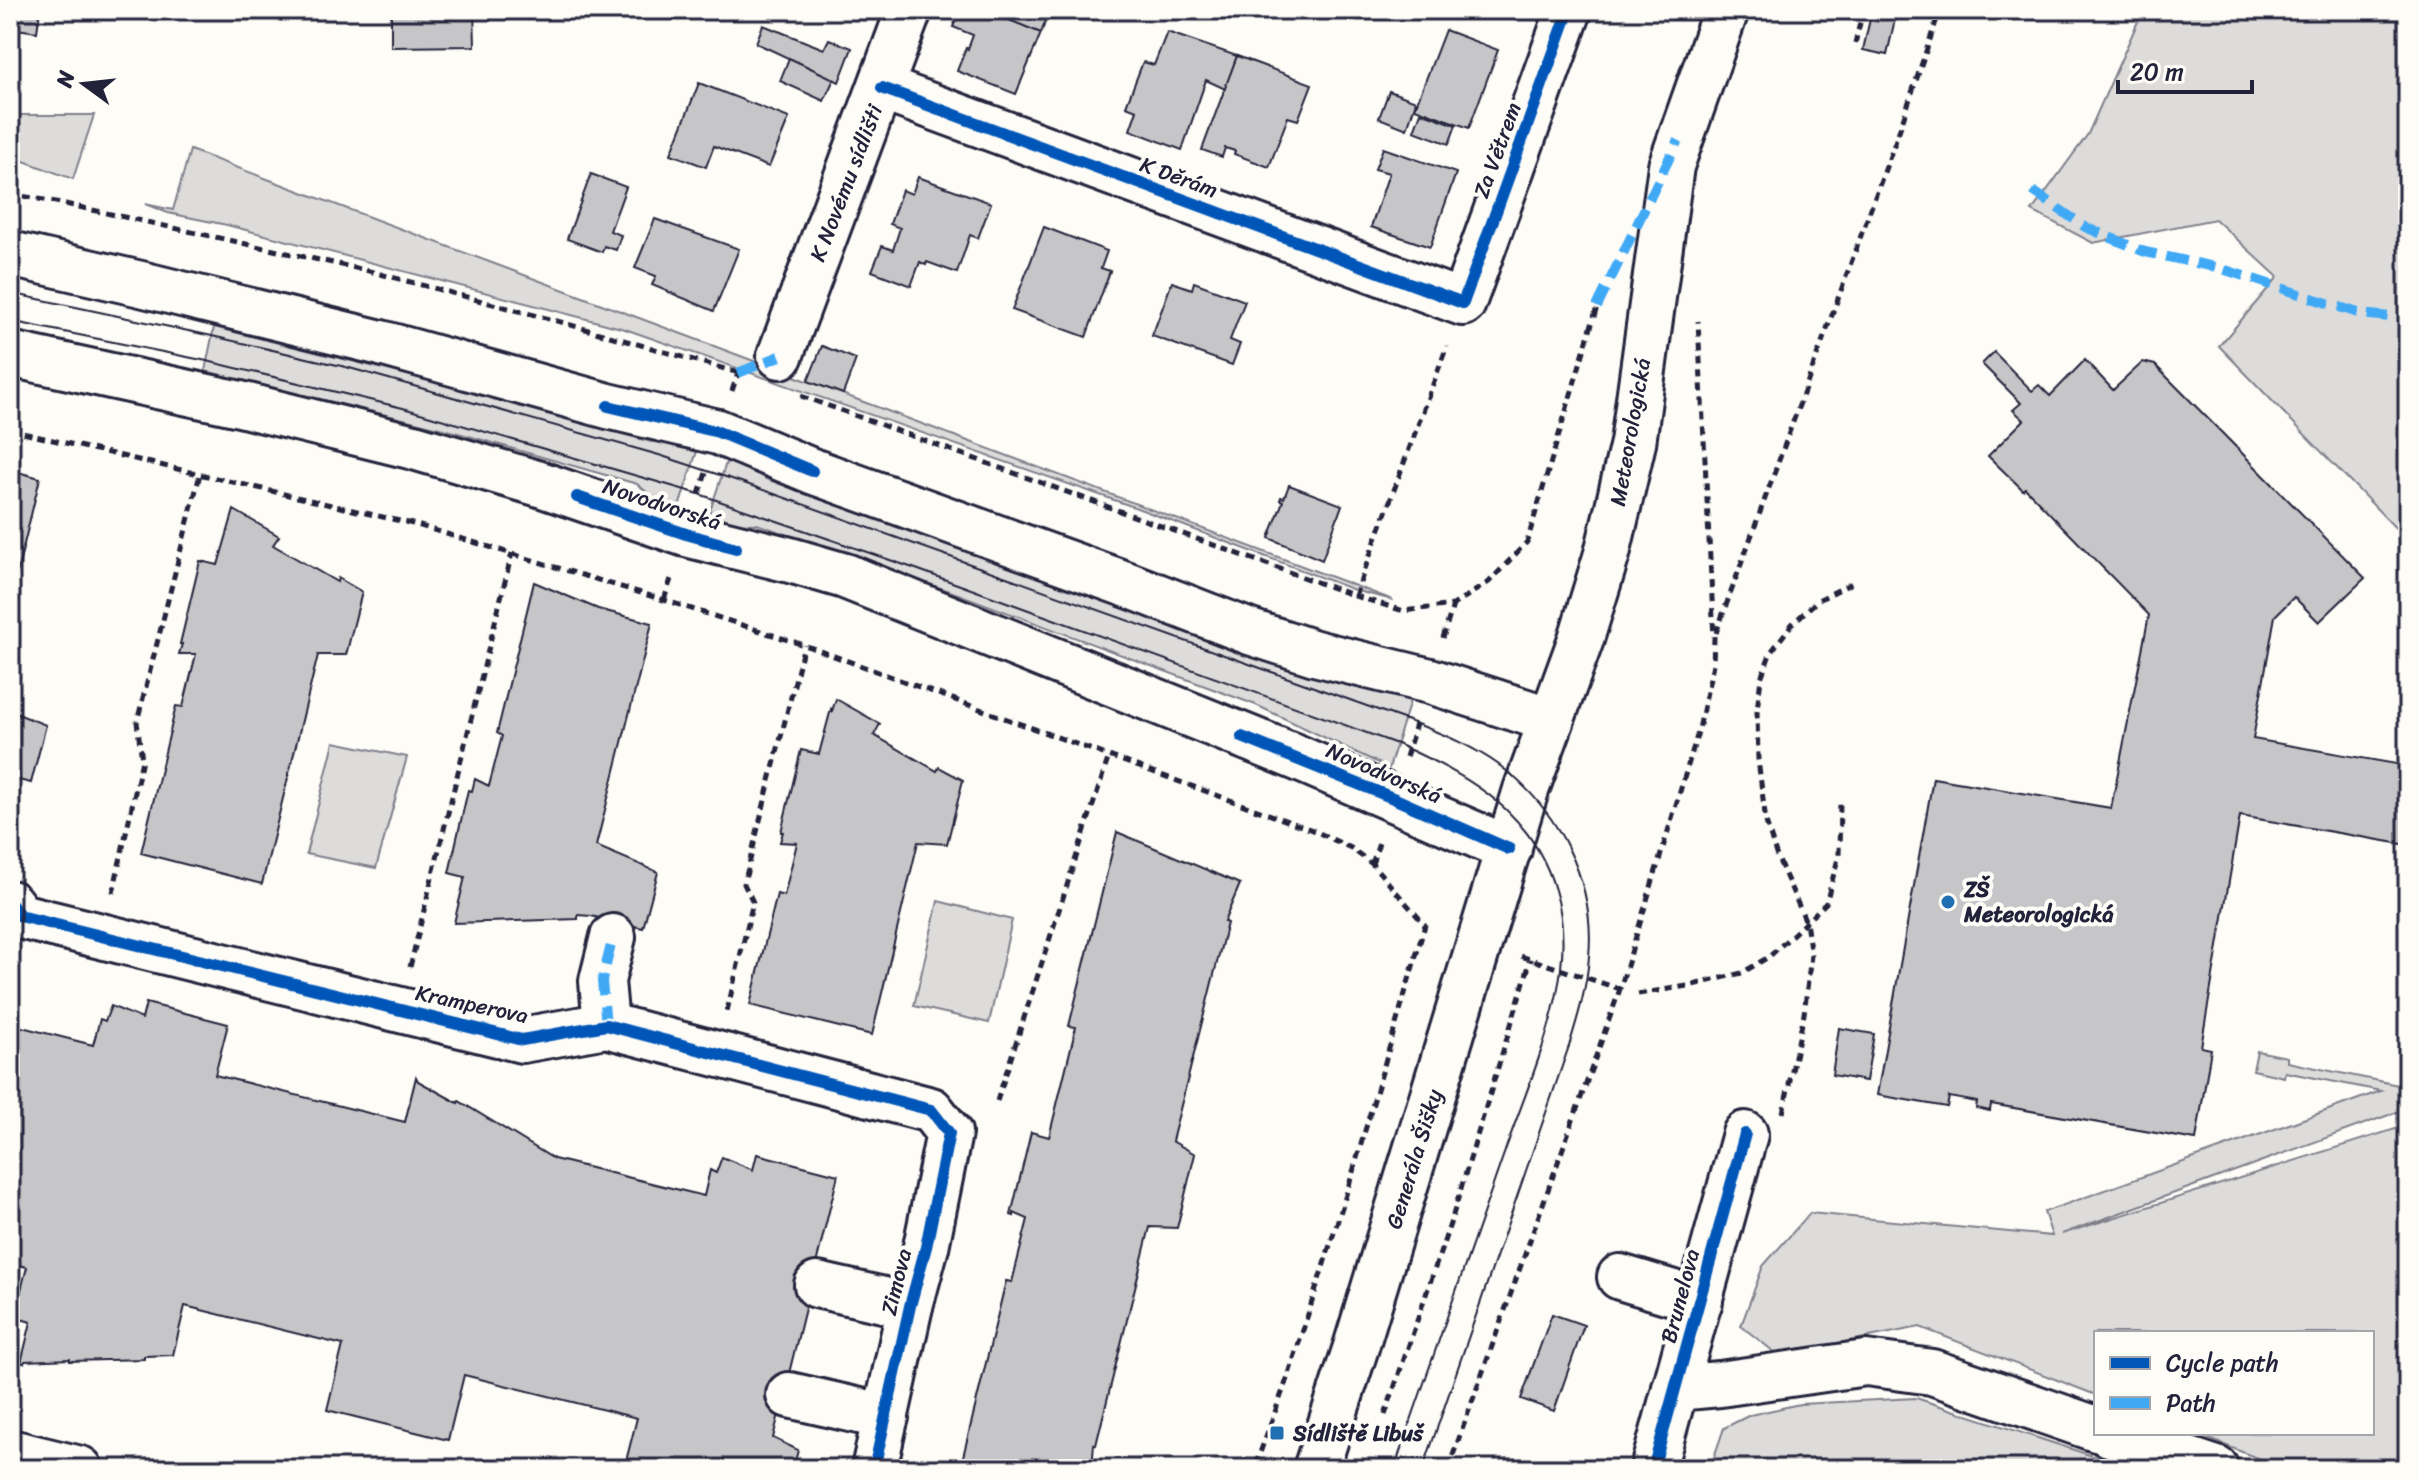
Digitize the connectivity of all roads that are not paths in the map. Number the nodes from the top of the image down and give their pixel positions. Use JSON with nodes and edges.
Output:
{"nodes":[{"id":1,"x":909,"y":10,"type":"edge"},
{"id":2,"x":1569,"y":10,"type":"edge"},
{"id":3,"x":1726,"y":10,"type":"edge"},
{"id":4,"x":882,"y":88,"type":"junction"},
{"id":5,"x":10,"y":254,"type":"edge"},
{"id":6,"x":1463,"y":303,"type":"joint"},
{"id":7,"x":10,"y":354,"type":"edge"},
{"id":8,"x":774,"y":375,"type":"road end"},
{"id":9,"x":1551,"y":720,"type":"junction"},
{"id":10,"x":1509,"y":849,"type":"junction"},
{"id":11,"x":10,"y":903,"type":"edge"},
{"id":12,"x":613,"y":937,"type":"dead end"},
{"id":13,"x":606,"y":1025,"type":"junction"},
{"id":14,"x":931,"y":1110,"type":"joint"},
{"id":15,"x":1763,"y":1129,"type":"road end"},
{"id":16,"x":1620,"y":1277,"type":"dead end"},
{"id":17,"x":817,"y":1285,"type":"dead end"},
{"id":18,"x":1700,"y":1301,"type":"junction"},
{"id":19,"x":910,"y":1306,"type":"junction"},
{"id":20,"x":1675,"y":1388,"type":"junction"},
{"id":21,"x":789,"y":1395,"type":"dead end"},
{"id":22,"x":886,"y":1417,"type":"junction"},
{"id":23,"x":2094,"y":1428,"type":"edge"},
{"id":24,"x":2113,"y":1435,"type":"edge"},
{"id":25,"x":10,"y":1452,"type":"edge"},
{"id":26,"x":80,"y":1469,"type":"edge"},
{"id":27,"x":874,"y":1469,"type":"edge"},
{"id":28,"x":1316,"y":1469,"type":"edge"},
{"id":29,"x":1653,"y":1469,"type":"edge"},
{"id":30,"x":2216,"y":1469,"type":"edge"}],
"edges":[{"from":1,"to":4,"type":"main road","name":"K Novému sídlišti"},
{"from":2,"to":6,"type":"main road","name":"Za Větrem"},
{"from":3,"to":9,"type":"main road","name":"Meteorologická"},
{"from":4,"to":6,"type":"main road","name":"K Děrám"},
{"from":4,"to":8,"type":"main road","name":"K Novému sídlišti"},
{"from":5,"to":9,"type":"main road"},
{"from":7,"to":10,"type":"main road","name":"Novodvorská"},
{"from":9,"to":10,"type":"main road","name":"Meteorologická"},
{"from":10,"to":28,"type":"main road","name":"Generála Šišky"},
{"from":11,"to":13,"type":"main road","name":"Kramperova"},
{"from":12,"to":13,"type":"main road"},
{"from":13,"to":14,"type":"main road","name":"Kramperova"},
{"from":14,"to":19,"type":"main road","name":"Zimova"},
{"from":15,"to":18,"type":"main road","name":"Brunelova"},
{"from":16,"to":18,"type":"main road"},
{"from":17,"to":19,"type":"main road"},
{"from":18,"to":20,"type":"main road","name":"Brunelova"},
{"from":19,"to":22,"type":"main road","name":"Zimova"},
{"from":20,"to":23,"type":"main road"},
{"from":20,"to":29,"type":"main road","name":"Brunelova"},
{"from":21,"to":22,"type":"main road"},
{"from":22,"to":27,"type":"main road","name":"Zimova"},
{"from":24,"to":30,"type":"main road"},
{"from":25,"to":26,"type":"main road"}]}
